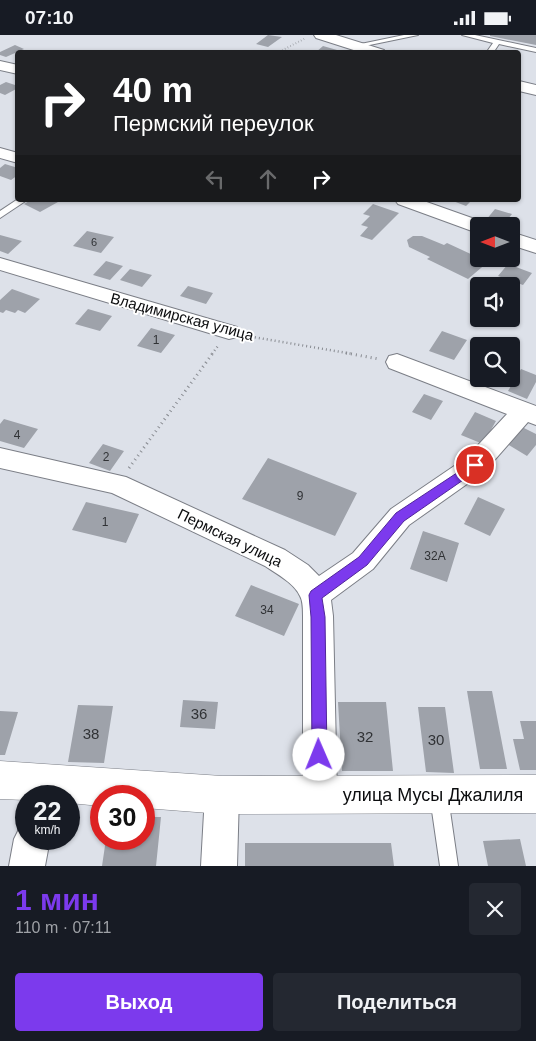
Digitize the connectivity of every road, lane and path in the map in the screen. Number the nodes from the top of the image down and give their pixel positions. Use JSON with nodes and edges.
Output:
{"nodes":[{"id":1,"x":310,"y":35,"type":"edge"},
{"id":2,"x":322,"y":35,"type":"edge"},
{"id":3,"x":415,"y":35,"type":"edge"},
{"id":4,"x":465,"y":35,"type":"edge"},
{"id":5,"x":498,"y":42,"type":"junction"},
{"id":6,"x":355,"y":46,"type":"junction"},
{"id":7,"x":283,"y":50,"type":"edge"},
{"id":8,"x":369,"y":50,"type":"edge"},
{"id":9,"x":491,"y":50,"type":"edge"},
{"id":10,"x":536,"y":50,"type":"edge"},
{"id":11,"x":0,"y":65,"type":"edge"},
{"id":12,"x":15,"y":69,"type":"edge"},
{"id":13,"x":521,"y":86,"type":"edge"},
{"id":14,"x":536,"y":90,"type":"edge"},
{"id":15,"x":0,"y":153,"type":"edge"},
{"id":16,"x":15,"y":157,"type":"edge"},
{"id":17,"x":19,"y":202,"type":"edge"},
{"id":18,"x":410,"y":202,"type":"edge"},
{"id":19,"x":0,"y":215,"type":"edge"},
{"id":20,"x":470,"y":224,"type":"edge"},
{"id":21,"x":520,"y":242,"type":"edge"},
{"id":22,"x":536,"y":247,"type":"edge"},
{"id":23,"x":0,"y":264,"type":"edge"},
{"id":24,"x":229,"y":332,"type":"junction"},
{"id":25,"x":397,"y":362,"type":"joint"},
{"id":26,"x":530,"y":413,"type":"edge"},
{"id":27,"x":0,"y":459,"type":"edge"},
{"id":28,"x":118,"y":484,"type":"junction"},
{"id":29,"x":315,"y":595,"type":"junction"},
{"id":30,"x":0,"y":780,"type":"edge"},
{"id":31,"x":21,"y":785,"type":"edge"},
{"id":32,"x":80,"y":791,"type":"edge"},
{"id":33,"x":536,"y":794,"type":"edge"},
{"id":34,"x":222,"y":795,"type":"junction"},
{"id":35,"x":320,"y":795,"type":"junction"},
{"id":36,"x":438,"y":795,"type":"junction"},
{"id":37,"x":30,"y":850,"type":"edge"},
{"id":38,"x":27,"y":866,"type":"edge"},
{"id":39,"x":219,"y":866,"type":"edge"},
{"id":40,"x":448,"y":866,"type":"edge"}],
"edges":[{"from":1,"to":7,"type":"path"},
{"from":2,"to":6,"type":"street"},
{"from":3,"to":6,"type":"lane"},
{"from":4,"to":5,"type":"lane"},
{"from":5,"to":9,"type":"lane"},
{"from":5,"to":10,"type":"lane"},
{"from":6,"to":8,"type":"street"},
{"from":11,"to":12,"type":"street"},
{"from":13,"to":14,"type":"street"},
{"from":15,"to":16,"type":"street"},
{"from":17,"to":19,"type":"lane"},
{"from":18,"to":20,"type":"street"},
{"from":21,"to":22,"type":"street"},
{"from":23,"to":24,"type":"street","name":"Владимирская улица"},
{"from":24,"to":25,"type":"path","name":"Владимирская улица"},
{"from":24,"to":28,"type":"path"},
{"from":25,"to":26,"type":"street"},
{"from":26,"to":29,"type":"street"},
{"from":27,"to":28,"type":"street","name":"Пермская улица"},
{"from":28,"to":29,"type":"street","name":"Пермская улица"},
{"from":29,"to":35,"type":"street"},
{"from":30,"to":31,"type":"street","name":"улица Мусы Джалиля"},
{"from":32,"to":34,"type":"street","name":"улица Мусы Джалиля"},
{"from":33,"to":36,"type":"street","name":"улица Мусы Джалиля"},
{"from":34,"to":35,"type":"street","name":"улица Мусы Джалиля"},
{"from":34,"to":39,"type":"street"},
{"from":35,"to":36,"type":"street","name":"улица Мусы Джалиля"},
{"from":36,"to":40,"type":"lane"},
{"from":37,"to":38,"type":"street"}]}
